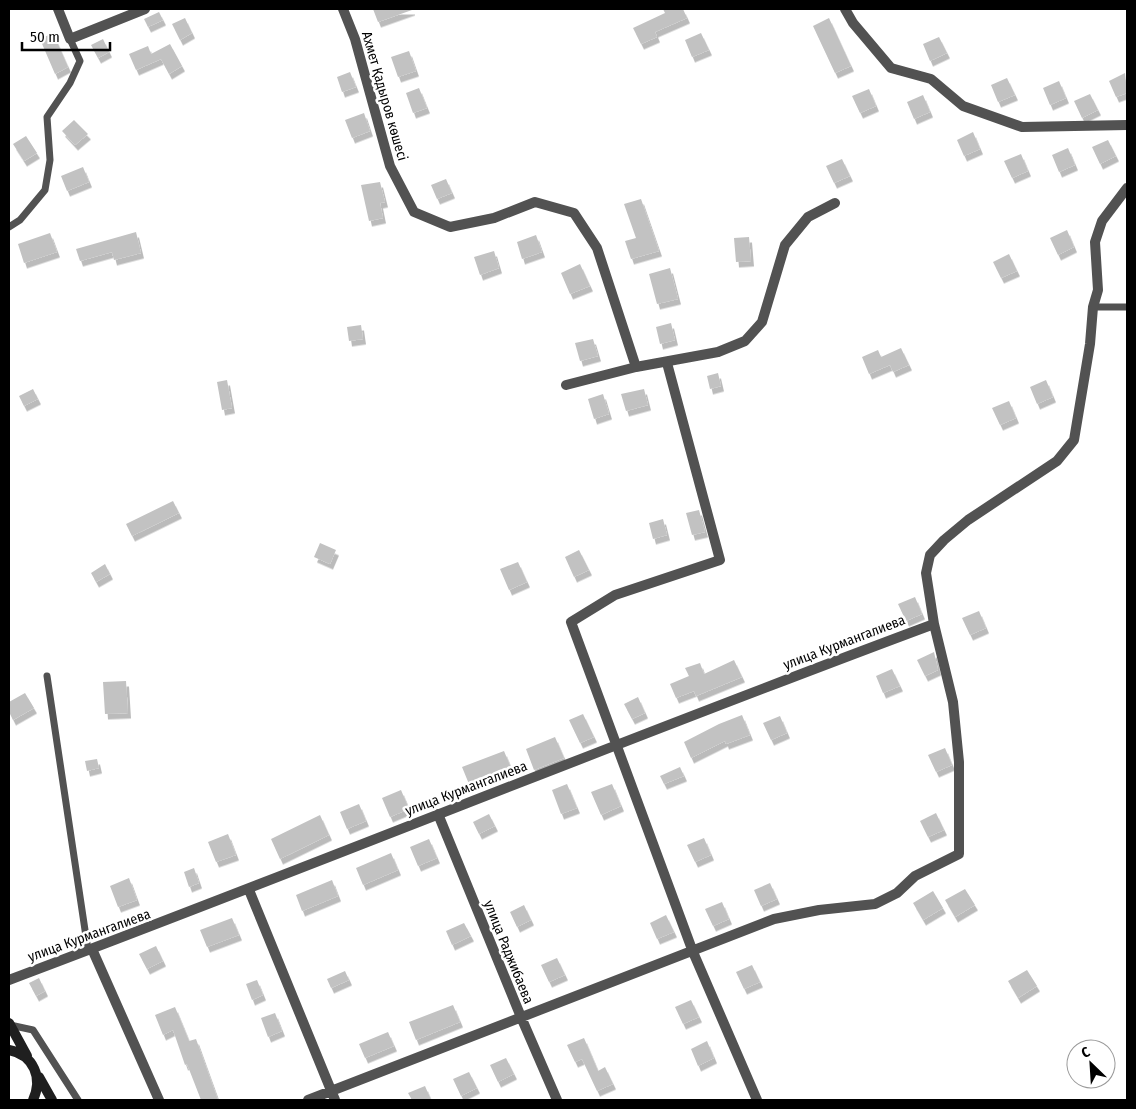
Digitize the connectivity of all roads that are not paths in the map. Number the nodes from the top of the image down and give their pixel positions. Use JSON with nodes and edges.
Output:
{"nodes":[{"id":1,"x":58,"y":9,"type":"edge"},
{"id":2,"x":146,"y":9,"type":"edge"},
{"id":3,"x":343,"y":9,"type":"edge"},
{"id":4,"x":845,"y":9,"type":"edge"},
{"id":5,"x":70,"y":39,"type":"junction"},
{"id":6,"x":1127,"y":125,"type":"edge"},
{"id":7,"x":1127,"y":188,"type":"edge"},
{"id":8,"x":835,"y":203,"type":"dead end"},
{"id":9,"x":9,"y":227,"type":"edge"},
{"id":10,"x":1093,"y":307,"type":"junction"},
{"id":11,"x":1127,"y":307,"type":"edge"},
{"id":12,"x":667,"y":362,"type":"junction"},
{"id":13,"x":636,"y":367,"type":"junction"},
{"id":14,"x":566,"y":385,"type":"dead end"},
{"id":15,"x":934,"y":624,"type":"junction"},
{"id":16,"x":48,"y":676,"type":"dead end"},
{"id":17,"x":616,"y":744,"type":"junction"},
{"id":18,"x":438,"y":814,"type":"junction"},
{"id":19,"x":249,"y":890,"type":"junction"},
{"id":20,"x":90,"y":950,"type":"junction"},
{"id":21,"x":693,"y":952,"type":"junction"},
{"id":22,"x":9,"y":980,"type":"edge"},
{"id":23,"x":521,"y":1018,"type":"junction"},
{"id":24,"x":9,"y":1024,"type":"edge"},
{"id":25,"x":9,"y":1050,"type":"edge"},
{"id":26,"x":29,"y":1059,"type":"junction"},
{"id":27,"x":38,"y":1076,"type":"junction"},
{"id":28,"x":333,"y":1096,"type":"edge"},
{"id":29,"x":33,"y":1100,"type":"edge"},
{"id":30,"x":52,"y":1100,"type":"edge"},
{"id":31,"x":78,"y":1100,"type":"edge"},
{"id":32,"x":159,"y":1100,"type":"edge"},
{"id":33,"x":308,"y":1100,"type":"edge"},
{"id":34,"x":557,"y":1100,"type":"edge"},
{"id":35,"x":757,"y":1100,"type":"edge"}],
"edges":[{"from":1,"to":5,"type":"street"},
{"from":2,"to":5,"type":"street"},
{"from":3,"to":13,"type":"street","name":"Ахмет Қадыров көшесі"},
{"from":4,"to":6,"type":"street"},
{"from":5,"to":9,"type":"lane"},
{"from":7,"to":10,"type":"street"},
{"from":8,"to":12,"type":"street"},
{"from":10,"to":11,"type":"lane"},
{"from":10,"to":15,"type":"street"},
{"from":12,"to":13,"type":"street"},
{"from":12,"to":17,"type":"street"},
{"from":13,"to":14,"type":"street"},
{"from":15,"to":17,"type":"street","name":"улица Курмангалиева"},
{"from":15,"to":21,"type":"street"},
{"from":16,"to":20,"type":"lane"},
{"from":17,"to":18,"type":"street","name":"улица Курмангалиева"},
{"from":17,"to":21,"type":"street"},
{"from":18,"to":19,"type":"street","name":"улица Курмангалиева"},
{"from":18,"to":23,"type":"street","name":"улица Раджибаева"},
{"from":19,"to":20,"type":"street","name":"улица Курмангалиева"},
{"from":19,"to":28,"type":"street"},
{"from":20,"to":22,"type":"street","name":"улица Курмангалиева"},
{"from":20,"to":32,"type":"street"},
{"from":21,"to":23,"type":"street"},
{"from":21,"to":35,"type":"street"},
{"from":23,"to":28,"type":"street"},
{"from":23,"to":34,"type":"street","name":"улица Раджибаева"},
{"from":24,"to":26,"type":"main road"},
{"from":24,"to":31,"type":"lane"},
{"from":25,"to":26,"type":"main road"},
{"from":26,"to":27,"type":"main road"},
{"from":27,"to":29,"type":"main road"},
{"from":27,"to":30,"type":"main road"},
{"from":28,"to":33,"type":"street"}]}
